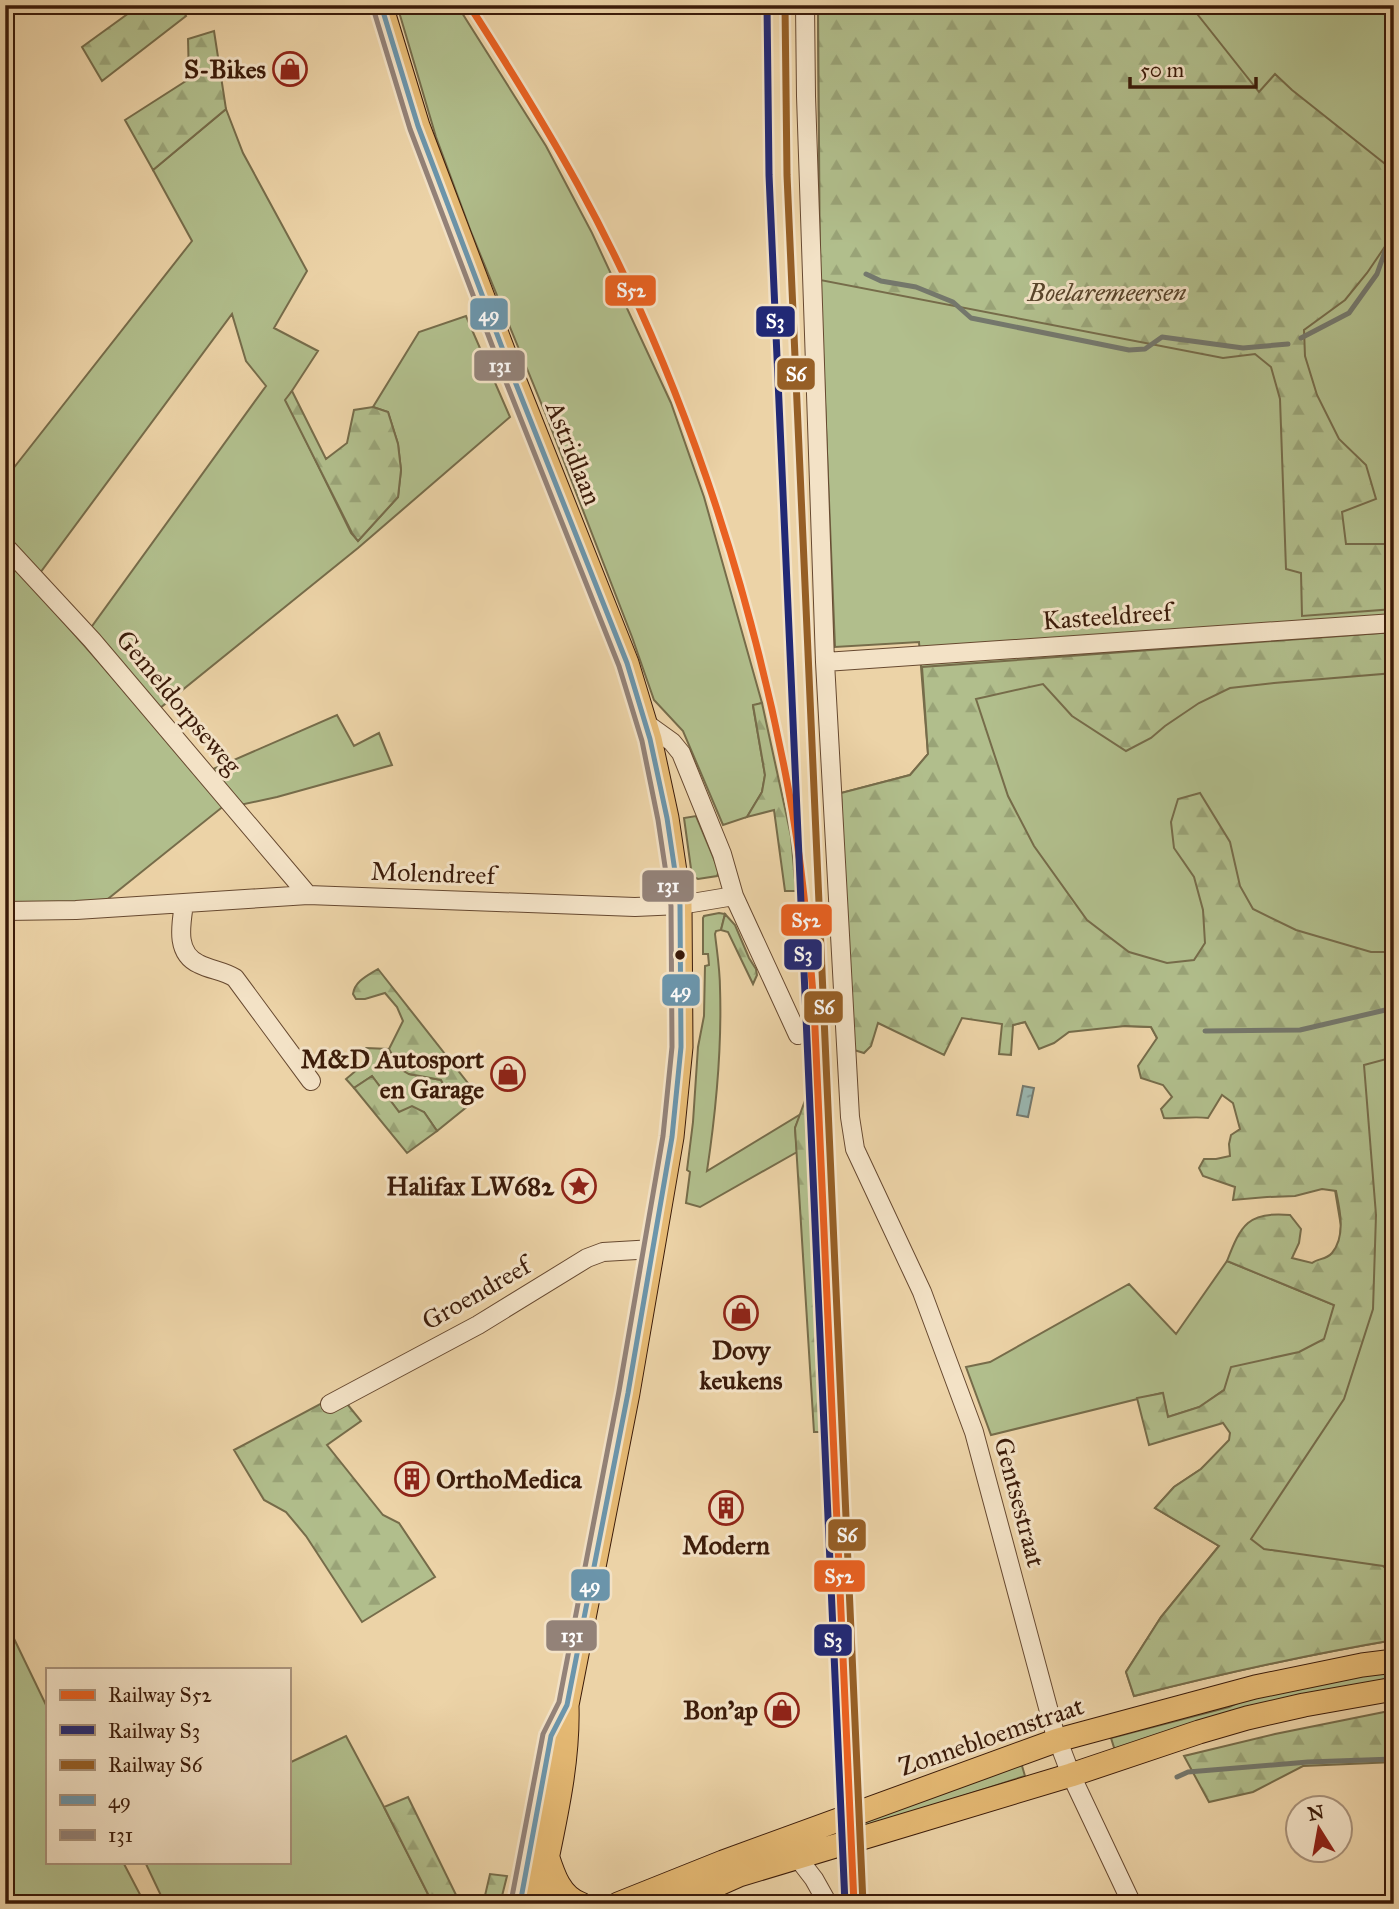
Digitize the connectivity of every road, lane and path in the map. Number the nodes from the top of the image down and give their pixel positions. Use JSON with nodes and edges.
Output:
{"nodes":[{"id":1,"x":381,"y":5,"type":"edge"},
{"id":2,"x":805,"y":5,"type":"edge"},
{"id":3,"x":5,"y":546,"type":"edge"},
{"id":4,"x":1394,"y":623,"type":"edge"},
{"id":5,"x":825,"y":662,"type":"junction"},
{"id":6,"x":647,"y":723,"type":"junction"},
{"id":7,"x":308,"y":895,"type":"junction"},
{"id":8,"x":734,"y":896,"type":"junction"},
{"id":9,"x":184,"y":904,"type":"junction"},
{"id":10,"x":680,"y":905,"type":"junction"},
{"id":11,"x":5,"y":911,"type":"edge"},
{"id":12,"x":798,"y":1035,"type":"dead end"},
{"id":13,"x":311,"y":1081,"type":"dead end"},
{"id":14,"x":654,"y":1249,"type":"junction"},
{"id":15,"x":330,"y":1404,"type":"dead end"},
{"id":16,"x":1394,"y":1661,"type":"edge"},
{"id":17,"x":1394,"y":1689,"type":"edge"},
{"id":18,"x":568,"y":1705,"type":"junction"},
{"id":19,"x":1058,"y":1740,"type":"junction"},
{"id":20,"x":1071,"y":1775,"type":"junction"},
{"id":21,"x":547,"y":1855,"type":"junction"},
{"id":22,"x":797,"y":1857,"type":"junction"},
{"id":23,"x":576,"y":1901,"type":"edge"},
{"id":24,"x":526,"y":1902,"type":"edge"},
{"id":25,"x":599,"y":1904,"type":"edge"},
{"id":26,"x":612,"y":1904,"type":"edge"},
{"id":27,"x":618,"y":1904,"type":"edge"},
{"id":28,"x":674,"y":1904,"type":"edge"},
{"id":29,"x":828,"y":1904,"type":"edge"},
{"id":30,"x":1132,"y":1904,"type":"edge"}],
"edges":[{"from":1,"to":6,"type":"main road","name":"Astridlaan"},
{"from":2,"to":5,"type":"street"},
{"from":3,"to":7,"type":"street","name":"Gemeldorpseweg"},
{"from":4,"to":5,"type":"street","name":"Kasteeldreef"},
{"from":5,"to":19,"type":"street","name":"Gentsestraat"},
{"from":6,"to":8,"type":"street"},
{"from":6,"to":10,"type":"main road","name":"Astridlaan"},
{"from":7,"to":9,"type":"street","name":"Molendreef"},
{"from":7,"to":10,"type":"street","name":"Molendreef"},
{"from":8,"to":10,"type":"street"},
{"from":8,"to":12,"type":"street"},
{"from":9,"to":11,"type":"street","name":"Molendreef"},
{"from":9,"to":13,"type":"street"},
{"from":10,"to":14,"type":"main road","name":"Astridlaan"},
{"from":14,"to":15,"type":"street","name":"Groendreef"},
{"from":14,"to":18,"type":"main road","name":"Astridlaan"},
{"from":16,"to":19,"type":"main road","name":"Zonnebloemstraat"},
{"from":17,"to":20,"type":"main road"},
{"from":18,"to":21,"type":"main road","name":"Astridlaan"},
{"from":18,"to":24,"type":"main road","name":"Astridlaan"},
{"from":19,"to":20,"type":"street","name":"Gentsestraat"},
{"from":19,"to":27,"type":"main road","name":"Zonnebloemstraat"},
{"from":20,"to":22,"type":"main road"},
{"from":20,"to":30,"type":"street","name":"Gentsestraat"},
{"from":21,"to":23,"type":"main road"},
{"from":21,"to":24,"type":"main road","name":"Astridlaan"},
{"from":22,"to":28,"type":"main road"},
{"from":22,"to":29,"type":"street"},
{"from":25,"to":26,"type":"main road"}]}
